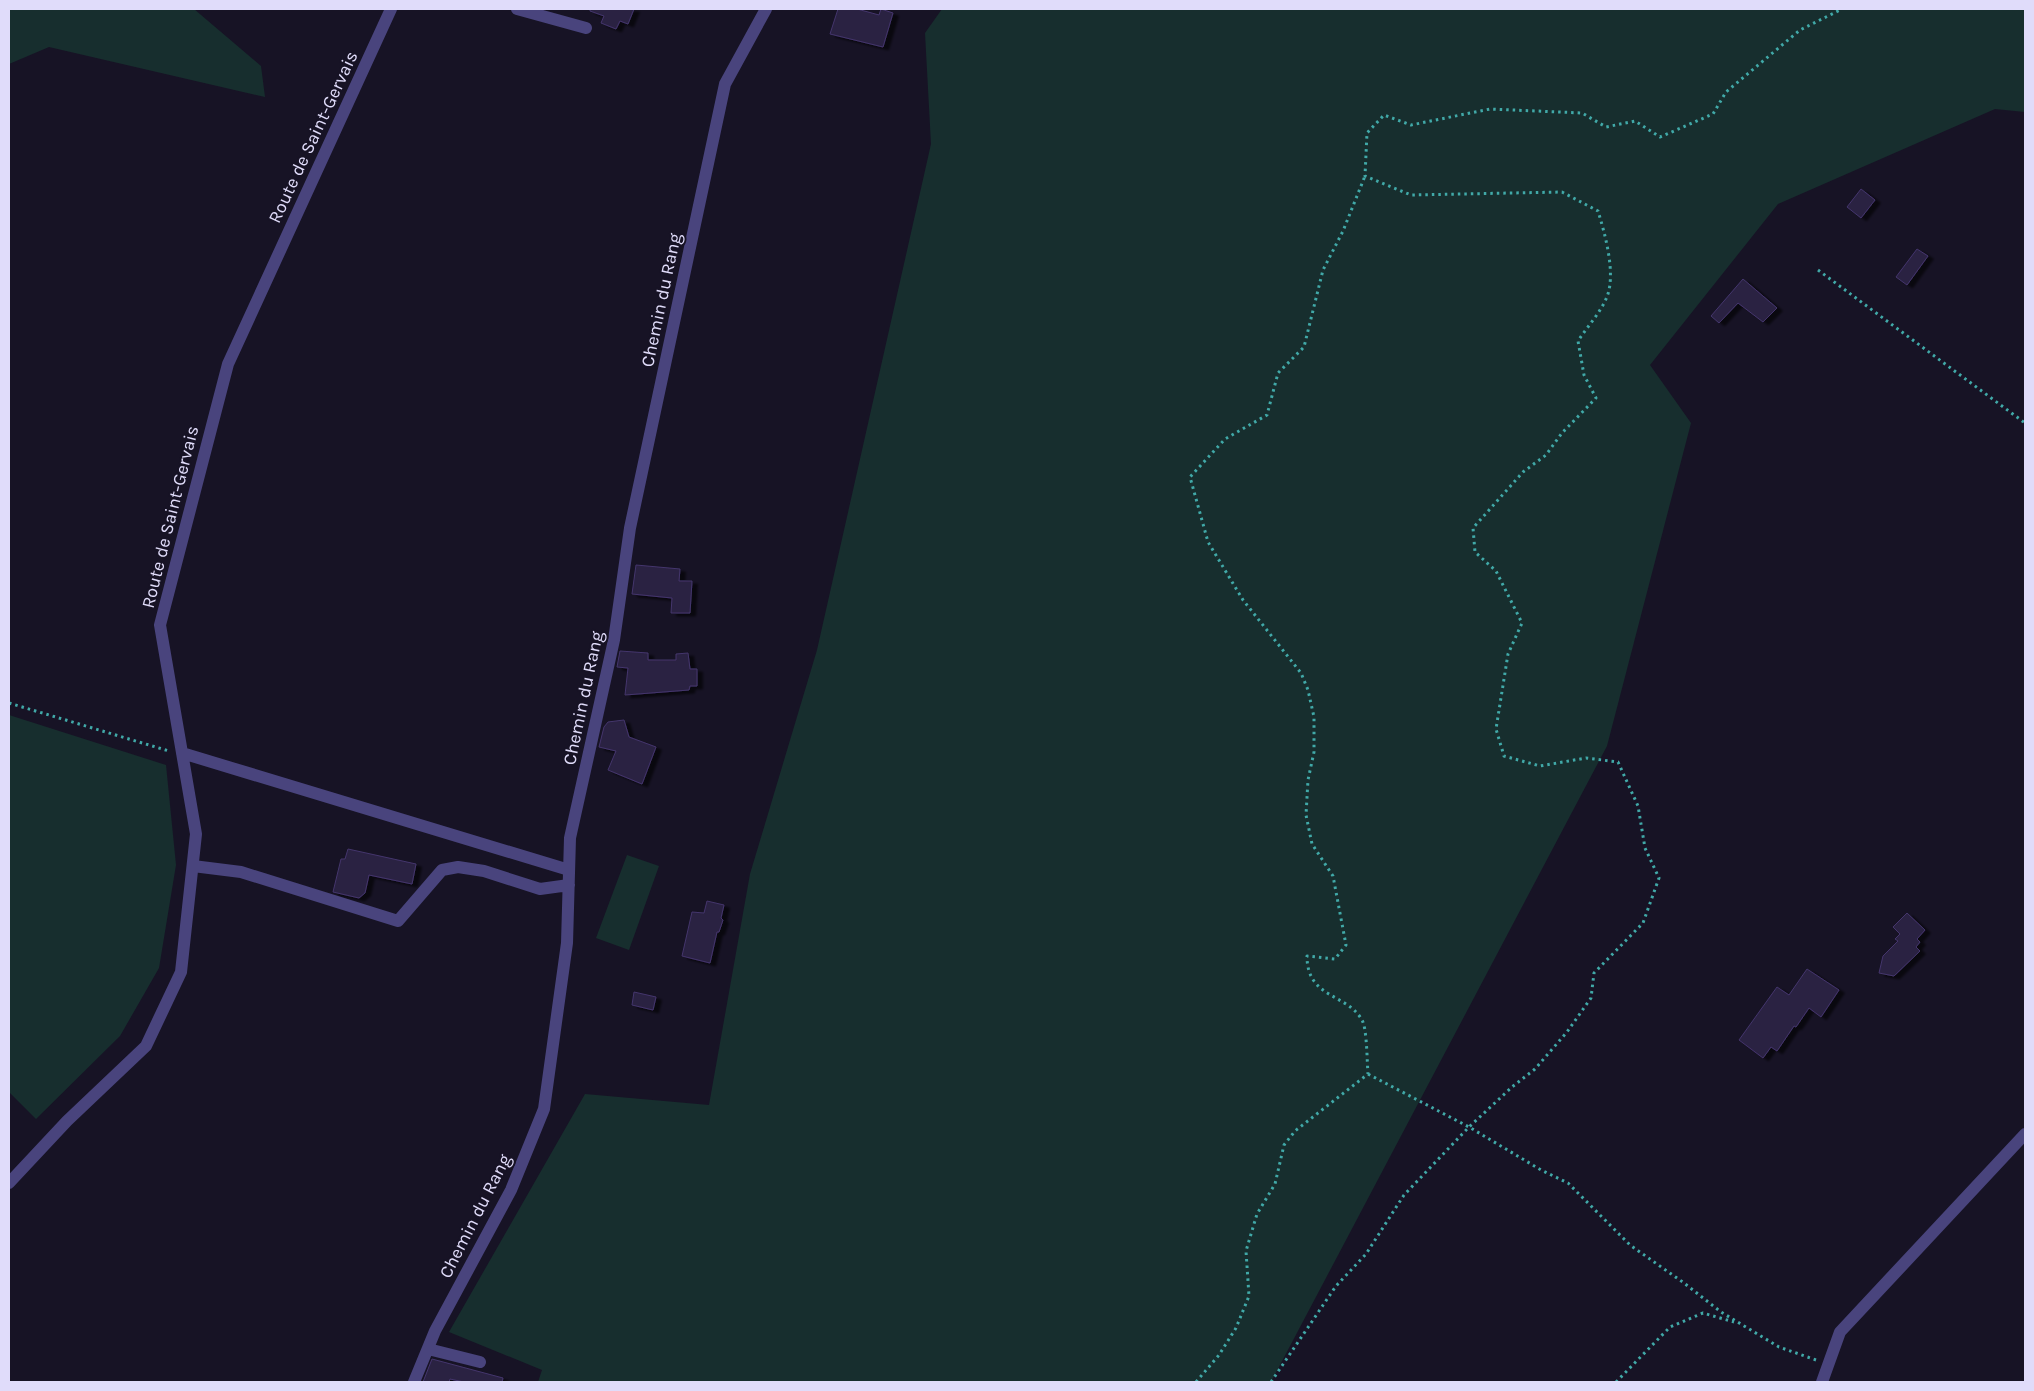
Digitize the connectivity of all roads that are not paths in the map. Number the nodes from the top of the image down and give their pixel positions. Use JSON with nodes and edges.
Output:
{"nodes":[{"id":1,"x":391,"y":9,"type":"edge"},
{"id":2,"x":517,"y":9,"type":"edge"},
{"id":3,"x":766,"y":9,"type":"edge"},
{"id":4,"x":586,"y":28,"type":"dead end"},
{"id":5,"x":182,"y":753,"type":"junction"},
{"id":6,"x":192,"y":866,"type":"junction"},
{"id":7,"x":569,"y":870,"type":"junction"},
{"id":8,"x":569,"y":885,"type":"junction"},
{"id":9,"x":2025,"y":1134,"type":"edge"},
{"id":10,"x":9,"y":1183,"type":"edge"},
{"id":11,"x":428,"y":1349,"type":"junction"},
{"id":12,"x":480,"y":1362,"type":"dead end"},
{"id":13,"x":414,"y":1382,"type":"edge"},
{"id":14,"x":1822,"y":1382,"type":"edge"}],
"edges":[{"from":1,"to":5,"type":"street","name":"Route de Saint-Gervais"},
{"from":2,"to":4,"type":"street"},
{"from":3,"to":7,"type":"street","name":"Chemin du Rang"},
{"from":5,"to":6,"type":"street","name":"Route de Saint-Gervais"},
{"from":5,"to":7,"type":"street"},
{"from":6,"to":8,"type":"street"},
{"from":6,"to":10,"type":"street","name":"Route de Saint-Gervais"},
{"from":7,"to":8,"type":"street","name":"Chemin du Rang"},
{"from":8,"to":11,"type":"street","name":"Chemin du Rang"},
{"from":9,"to":14,"type":"street"},
{"from":11,"to":12,"type":"street"},
{"from":11,"to":13,"type":"street","name":"Chemin du Rang"}]}
